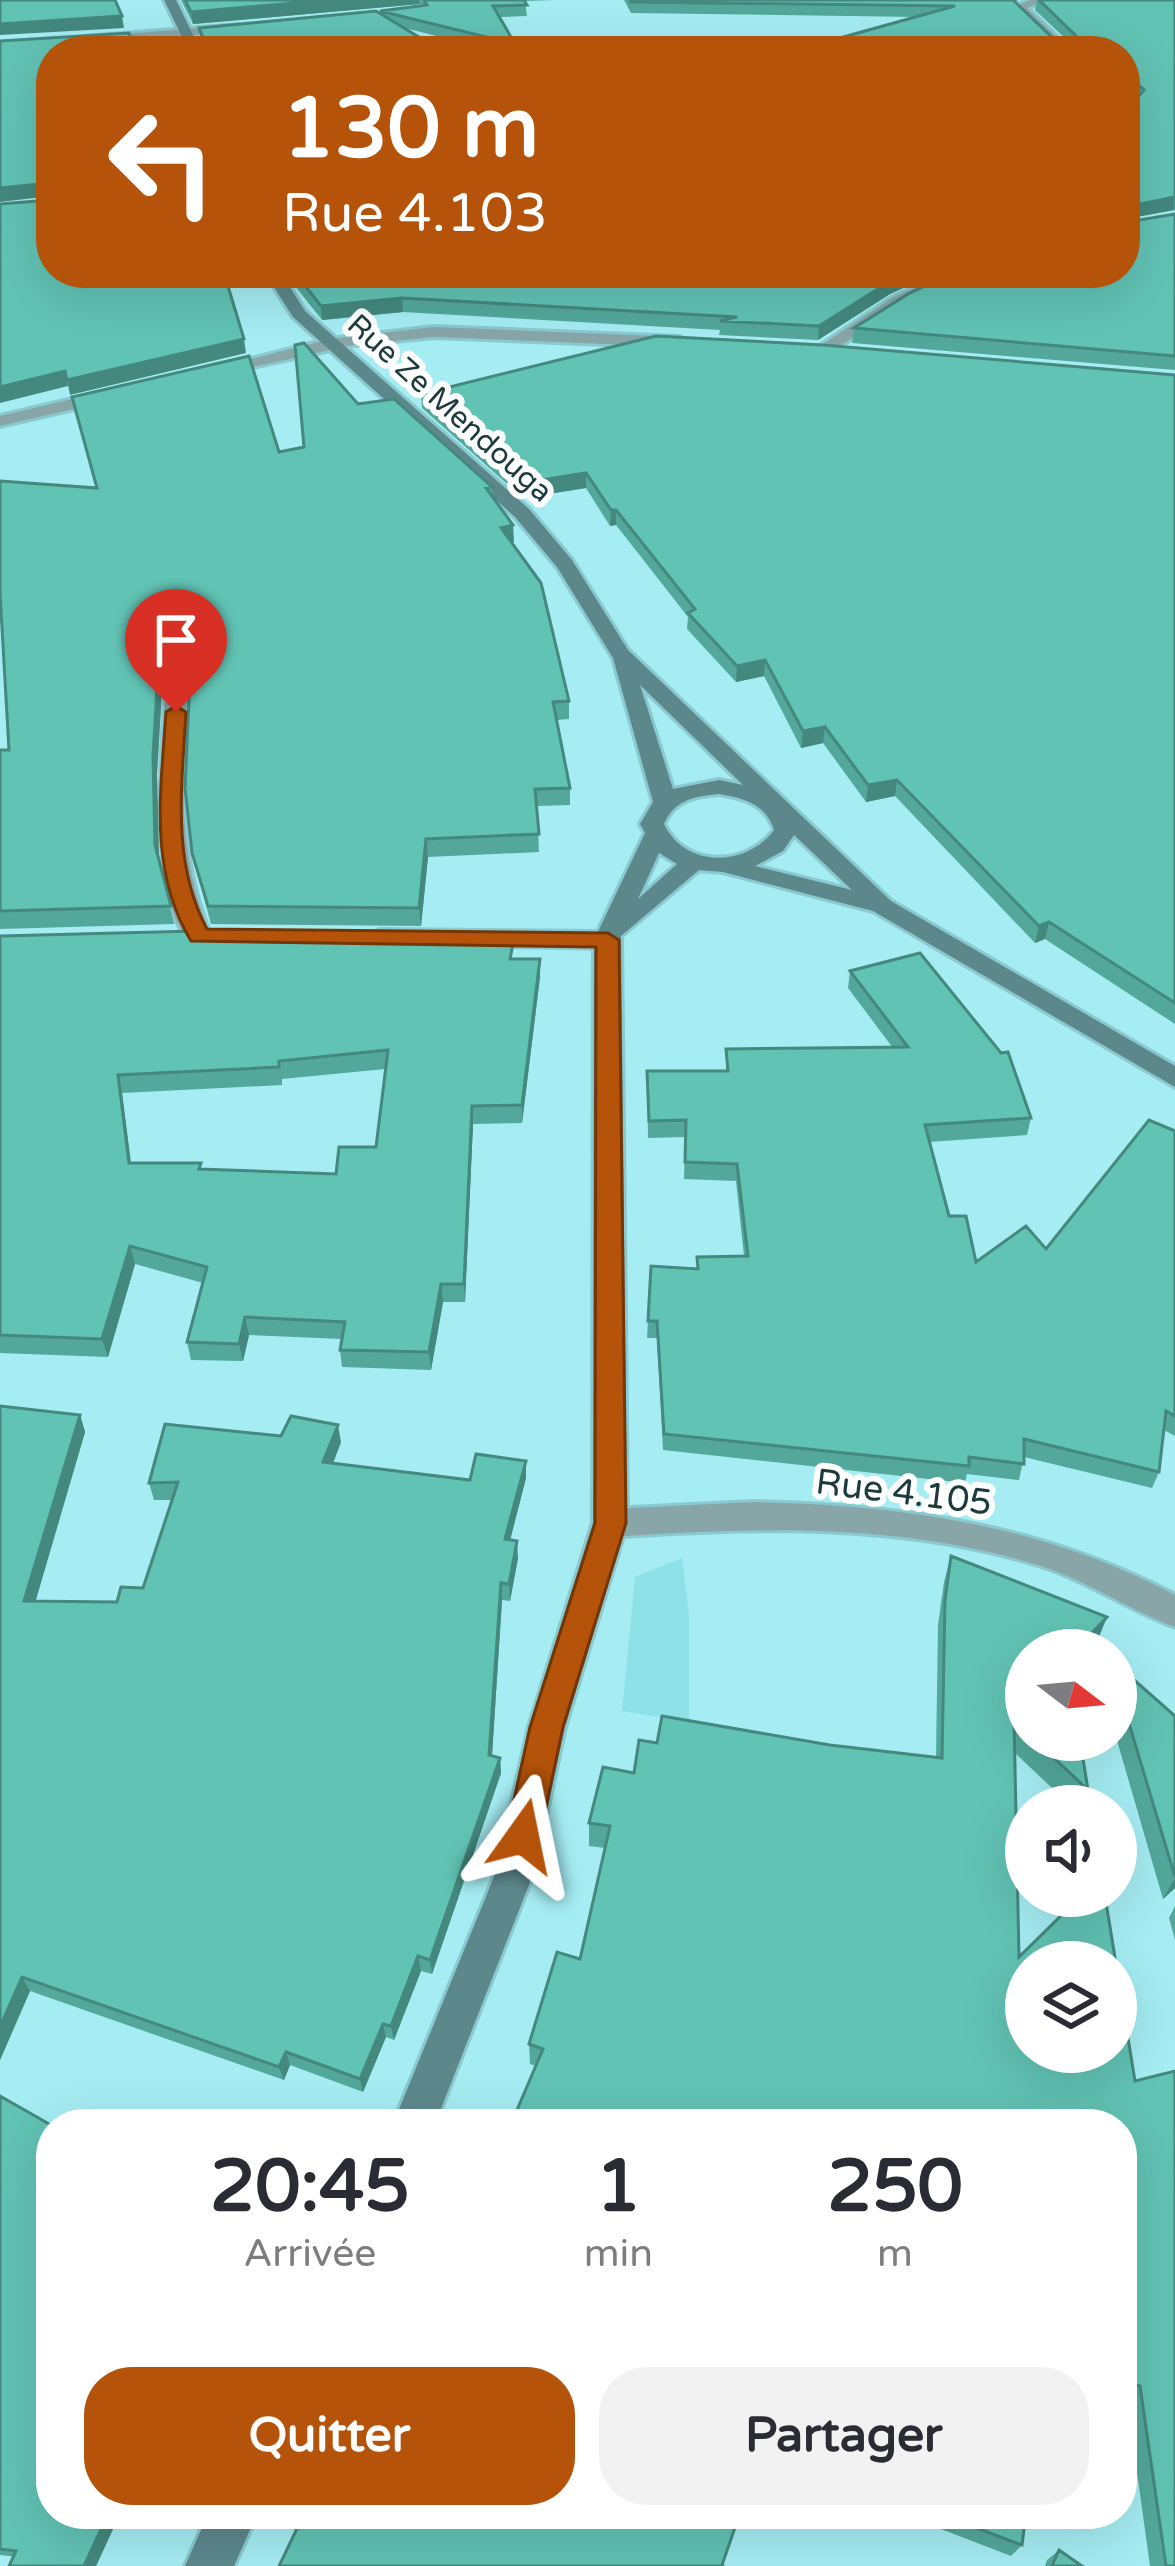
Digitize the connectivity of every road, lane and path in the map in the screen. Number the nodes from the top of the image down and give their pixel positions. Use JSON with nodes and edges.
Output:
{"nodes":[{"id":1,"x":170,"y":0,"type":"edge"},
{"id":2,"x":1042,"y":0,"type":"edge"},
{"id":3,"x":258,"y":27,"type":"edge"},
{"id":4,"x":184,"y":30,"type":"junction"},
{"id":5,"x":107,"y":36,"type":"edge"},
{"id":6,"x":187,"y":36,"type":"edge"},
{"id":7,"x":1049,"y":36,"type":"edge"},
{"id":8,"x":280,"y":288,"type":"edge"},
{"id":9,"x":927,"y":288,"type":"edge"},
{"id":10,"x":329,"y":343,"type":"junction"},
{"id":11,"x":705,"y":344,"type":"edge"},
{"id":12,"x":799,"y":349,"type":"edge"},
{"id":13,"x":822,"y":350,"type":"junction"},
{"id":14,"x":863,"y":353,"type":"edge"},
{"id":15,"x":198,"y":374,"type":"edge"},
{"id":16,"x":132,"y":390,"type":"edge"},
{"id":17,"x":0,"y":421,"type":"edge"},
{"id":18,"x":620,"y":654,"type":"junction"},
{"id":19,"x":178,"y":671,"type":"edge"},
{"id":20,"x":665,"y":802,"type":"junction"},
{"id":21,"x":772,"y":805,"type":"junction"},
{"id":22,"x":655,"y":835,"type":"junction"},
{"id":23,"x":694,"y":862,"type":"junction"},
{"id":24,"x":725,"y":865,"type":"junction"},
{"id":25,"x":882,"y":906,"type":"junction"},
{"id":26,"x":200,"y":936,"type":"edge"},
{"id":27,"x":358,"y":938,"type":"edge"},
{"id":28,"x":609,"y":938,"type":"junction"},
{"id":29,"x":1175,"y":1078,"type":"edge"},
{"id":30,"x":610,"y":1523,"type":"junction"},
{"id":31,"x":1175,"y":1612,"type":"edge"},
{"id":32,"x":420,"y":2109,"type":"edge"},
{"id":33,"x":226,"y":2529,"type":"edge"},
{"id":34,"x":209,"y":2566,"type":"edge"}],
"edges":[{"from":1,"to":4,"type":"main road"},
{"from":2,"to":7,"type":"street"},
{"from":3,"to":4,"type":"street"},
{"from":4,"to":5,"type":"street"},
{"from":4,"to":6,"type":"main road"},
{"from":8,"to":10,"type":"main road","name":"Rue Ze Mendouga"},
{"from":9,"to":13,"type":"street"},
{"from":10,"to":11,"type":"street"},
{"from":10,"to":15,"type":"street"},
{"from":10,"to":18,"type":"main road","name":"Rue Ze Mendouga"},
{"from":12,"to":13,"type":"street"},
{"from":13,"to":14,"type":"street"},
{"from":16,"to":17,"type":"street"},
{"from":18,"to":20,"type":"main road","name":"Rue Ze Mendouga"},
{"from":18,"to":21,"type":"main road","name":"Rue Ze Mendouga"},
{"from":19,"to":26,"type":"street"},
{"from":20,"to":21,"type":"main road"},
{"from":20,"to":22,"type":"main road"},
{"from":21,"to":24,"type":"main road"},
{"from":21,"to":25,"type":"main road","name":"Rue Ze Mendouga"},
{"from":22,"to":23,"type":"main road"},
{"from":22,"to":28,"type":"main road"},
{"from":23,"to":24,"type":"main road"},
{"from":23,"to":28,"type":"main road"},
{"from":24,"to":25,"type":"main road","name":"Rue Ze Mendouga"},
{"from":25,"to":29,"type":"main road","name":"Rue Ze Mendouga"},
{"from":27,"to":28,"type":"street"},
{"from":28,"to":30,"type":"main road"},
{"from":30,"to":31,"type":"street","name":"Rue 4.105"},
{"from":30,"to":32,"type":"main road"},
{"from":33,"to":34,"type":"main road"}]}
